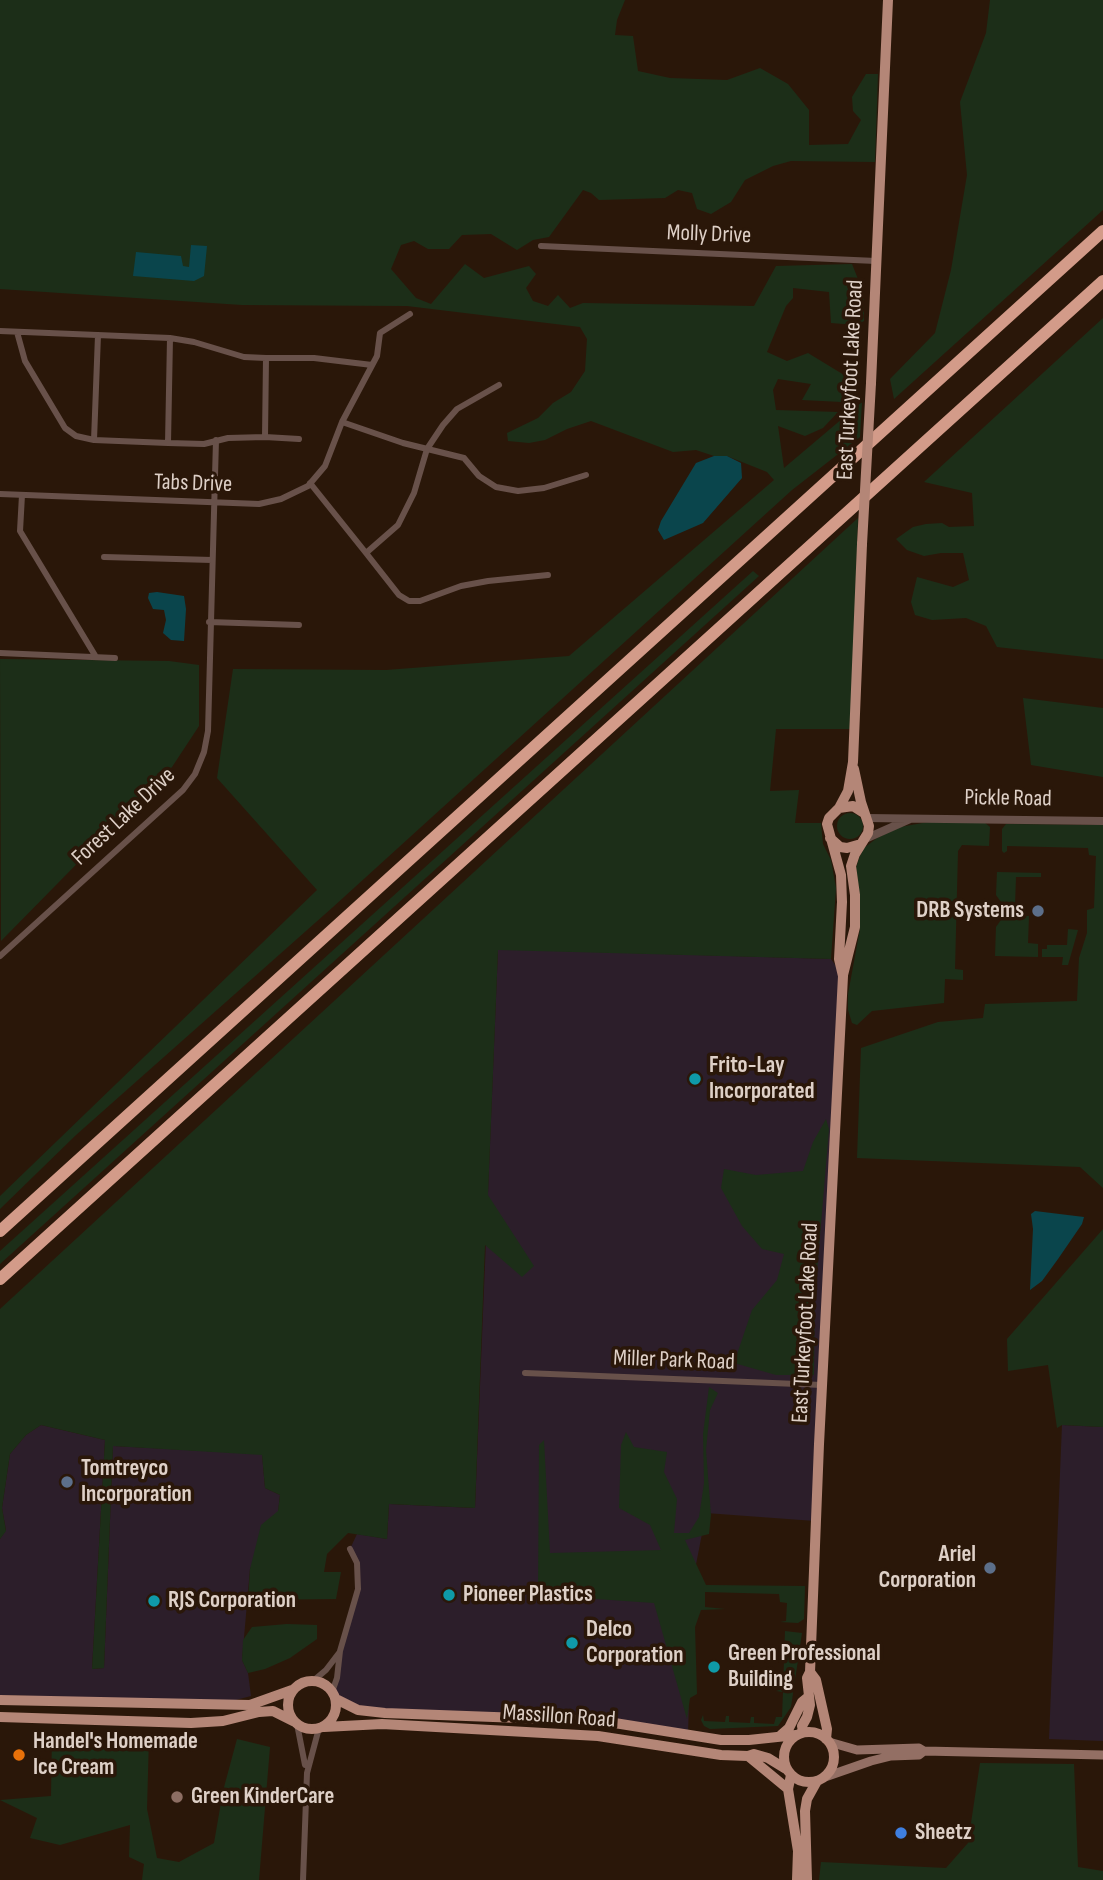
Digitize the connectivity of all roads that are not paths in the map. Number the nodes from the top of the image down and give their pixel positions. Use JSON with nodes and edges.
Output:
{"nodes":[{"id":1,"x":888,"y":0,"type":"edge"},
{"id":2,"x":1103,"y":231,"type":"edge"},
{"id":3,"x":541,"y":246,"type":"dead end"},
{"id":4,"x":876,"y":261,"type":"junction"},
{"id":5,"x":1103,"y":281,"type":"edge"},
{"id":6,"x":410,"y":314,"type":"dead end"},
{"id":7,"x":0,"y":331,"type":"edge"},
{"id":8,"x":17,"y":331,"type":"junction"},
{"id":9,"x":98,"y":335,"type":"junction"},
{"id":10,"x":170,"y":338,"type":"junction"},
{"id":11,"x":266,"y":358,"type":"junction"},
{"id":12,"x":372,"y":365,"type":"junction"},
{"id":13,"x":499,"y":385,"type":"dead end"},
{"id":14,"x":342,"y":422,"type":"junction"},
{"id":15,"x":265,"y":438,"type":"junction"},
{"id":16,"x":299,"y":439,"type":"dead end"},
{"id":17,"x":94,"y":440,"type":"junction"},
{"id":18,"x":216,"y":440,"type":"junction"},
{"id":19,"x":168,"y":443,"type":"junction"},
{"id":20,"x":427,"y":449,"type":"junction"},
{"id":21,"x":586,"y":475,"type":"dead end"},
{"id":22,"x":310,"y":483,"type":"junction"},
{"id":23,"x":0,"y":494,"type":"edge"},
{"id":24,"x":22,"y":495,"type":"junction"},
{"id":25,"x":214,"y":503,"type":"junction"},
{"id":26,"x":366,"y":553,"type":"junction"},
{"id":27,"x":104,"y":557,"type":"dead end"},
{"id":28,"x":212,"y":560,"type":"junction"},
{"id":29,"x":548,"y":575,"type":"dead end"},
{"id":30,"x":209,"y":622,"type":"junction"},
{"id":31,"x":299,"y":625,"type":"dead end"},
{"id":32,"x":0,"y":653,"type":"edge"},
{"id":33,"x":96,"y":657,"type":"junction"},
{"id":34,"x":115,"y":658,"type":"dead end"},
{"id":35,"x":853,"y":762,"type":"junction"},
{"id":36,"x":839,"y":808,"type":"junction"},
{"id":37,"x":866,"y":816,"type":"junction"},
{"id":38,"x":913,"y":818,"type":"junction"},
{"id":39,"x":1103,"y":821,"type":"edge"},
{"id":40,"x":830,"y":838,"type":"junction"},
{"id":41,"x":863,"y":842,"type":"junction"},
{"id":42,"x":0,"y":956,"type":"edge"},
{"id":43,"x":843,"y":976,"type":"junction"},
{"id":44,"x":0,"y":1231,"type":"edge"},
{"id":45,"x":0,"y":1279,"type":"edge"},
{"id":46,"x":525,"y":1373,"type":"dead end"},
{"id":47,"x":822,"y":1385,"type":"junction"},
{"id":48,"x":350,"y":1549,"type":"dead end"},
{"id":49,"x":340,"y":1651,"type":"junction"},
{"id":50,"x":810,"y":1672,"type":"junction"},
{"id":51,"x":313,"y":1681,"type":"junction"},
{"id":52,"x":292,"y":1690,"type":"junction"},
{"id":53,"x":334,"y":1696,"type":"junction"},
{"id":54,"x":808,"y":1697,"type":"junction"},
{"id":55,"x":0,"y":1700,"type":"edge"},
{"id":56,"x":0,"y":1717,"type":"edge"},
{"id":57,"x":295,"y":1723,"type":"junction"},
{"id":58,"x":322,"y":1728,"type":"junction"},
{"id":59,"x":799,"y":1734,"type":"junction"},
{"id":60,"x":781,"y":1735,"type":"junction"},
{"id":61,"x":828,"y":1741,"type":"junction"},
{"id":62,"x":924,"y":1751,"type":"junction"},
{"id":63,"x":1103,"y":1755,"type":"edge"},
{"id":64,"x":748,"y":1756,"type":"junction"},
{"id":65,"x":788,"y":1772,"type":"junction"},
{"id":66,"x":307,"y":1773,"type":"junction"},
{"id":67,"x":821,"y":1779,"type":"junction"},
{"id":68,"x":789,"y":1789,"type":"junction"},
{"id":69,"x":303,"y":1880,"type":"edge"},
{"id":70,"x":797,"y":1880,"type":"edge"},
{"id":71,"x":807,"y":1880,"type":"edge"}],
"edges":[{"from":1,"to":4,"type":"main road","name":"East Turkeyfoot Lake Road"},
{"from":2,"to":44,"type":"highway"},
{"from":3,"to":4,"type":"street","name":"Molly Drive"},
{"from":4,"to":35,"type":"main road","name":"East Turkeyfoot Lake Road","bridge":true},
{"from":5,"to":45,"type":"highway"},
{"from":6,"to":12,"type":"street","name":"Tabs Drive"},
{"from":7,"to":8,"type":"street"},
{"from":8,"to":9,"type":"street"},
{"from":8,"to":17,"type":"street"},
{"from":9,"to":10,"type":"street"},
{"from":9,"to":17,"type":"street"},
{"from":10,"to":11,"type":"street"},
{"from":10,"to":19,"type":"street"},
{"from":11,"to":12,"type":"street"},
{"from":11,"to":15,"type":"street"},
{"from":12,"to":14,"type":"street","name":"Tabs Drive"},
{"from":13,"to":20,"type":"street"},
{"from":14,"to":20,"type":"street"},
{"from":14,"to":22,"type":"street","name":"Tabs Drive"},
{"from":15,"to":16,"type":"street"},
{"from":15,"to":18,"type":"street"},
{"from":17,"to":19,"type":"street"},
{"from":18,"to":19,"type":"street"},
{"from":18,"to":25,"type":"street","name":"Forest Lake Drive"},
{"from":20,"to":21,"type":"street"},
{"from":20,"to":26,"type":"street"},
{"from":22,"to":25,"type":"street","name":"Tabs Drive"},
{"from":22,"to":26,"type":"street"},
{"from":23,"to":24,"type":"street","name":"Tabs Drive"},
{"from":24,"to":25,"type":"street","name":"Tabs Drive"},
{"from":24,"to":33,"type":"street"},
{"from":25,"to":28,"type":"street","name":"Forest Lake Drive"},
{"from":26,"to":29,"type":"street"},
{"from":27,"to":28,"type":"street"},
{"from":28,"to":30,"type":"street","name":"Forest Lake Drive"},
{"from":30,"to":31,"type":"street"},
{"from":30,"to":42,"type":"street","name":"Forest Lake Drive"},
{"from":32,"to":33,"type":"street"},
{"from":33,"to":34,"type":"street"},
{"from":35,"to":36,"type":"main road","name":"East Turkeyfoot Lake Road"},
{"from":35,"to":37,"type":"main road","name":"East Turkeyfoot Lake Road"},
{"from":36,"to":37,"type":"main road"},
{"from":36,"to":40,"type":"main road"},
{"from":37,"to":38,"type":"street","name":"Pickle Road"},
{"from":37,"to":41,"type":"main road"},
{"from":38,"to":39,"type":"street","name":"Pickle Road"},
{"from":38,"to":41,"type":"street","name":"Pickle Road"},
{"from":40,"to":41,"type":"main road"},
{"from":40,"to":43,"type":"main road","name":"East Turkeyfoot Lake Road"},
{"from":41,"to":43,"type":"main road","name":"East Turkeyfoot Lake Road"},
{"from":43,"to":47,"type":"main road","name":"East Turkeyfoot Lake Road"},
{"from":46,"to":47,"type":"street","name":"Miller Park Road"},
{"from":47,"to":50,"type":"main road","name":"East Turkeyfoot Lake Road"},
{"from":48,"to":49,"type":"street"},
{"from":49,"to":51,"type":"street"},
{"from":49,"to":53,"type":"street"},
{"from":50,"to":54,"type":"main road","name":"East Turkeyfoot Lake Road"},
{"from":50,"to":61,"type":"main road","name":"East Turkeyfoot Lake Road"},
{"from":51,"to":52,"type":"main road"},
{"from":51,"to":53,"type":"main road"},
{"from":52,"to":55,"type":"main road"},
{"from":52,"to":57,"type":"main road"},
{"from":53,"to":58,"type":"main road"},
{"from":53,"to":60,"type":"main road","name":"Massillon Road"},
{"from":54,"to":59,"type":"main road","name":"East Turkeyfoot Lake Road"},
{"from":54,"to":60,"type":"main road"},
{"from":56,"to":57,"type":"main road"},
{"from":57,"to":58,"type":"main road"},
{"from":57,"to":66,"type":"street"},
{"from":58,"to":64,"type":"main road","name":"Massillon Road"},
{"from":58,"to":66,"type":"street"},
{"from":59,"to":60,"type":"main road","name":"Massillon Road"},
{"from":59,"to":61,"type":"main road"},
{"from":59,"to":65,"type":"main road"},
{"from":61,"to":62,"type":"main road"},
{"from":61,"to":67,"type":"main road"},
{"from":62,"to":63,"type":"main road"},
{"from":62,"to":67,"type":"main road"},
{"from":64,"to":65,"type":"main road","name":"Massillon Road"},
{"from":64,"to":68,"type":"main road"},
{"from":65,"to":67,"type":"main road"},
{"from":65,"to":68,"type":"main road"},
{"from":66,"to":69,"type":"street"},
{"from":67,"to":71,"type":"main road"},
{"from":68,"to":70,"type":"main road"}]}
